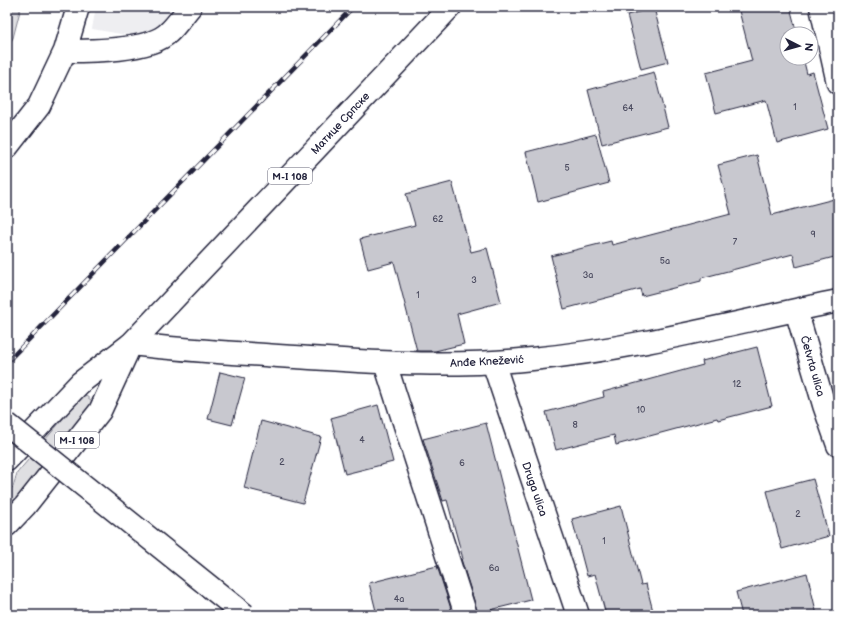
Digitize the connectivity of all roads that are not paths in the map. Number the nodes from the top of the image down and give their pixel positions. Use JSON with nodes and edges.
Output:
{"nodes":[{"id":1,"x":78,"y":7,"type":"edge"},
{"id":2,"x":190,"y":7,"type":"edge"},
{"id":3,"x":450,"y":7,"type":"edge"},
{"id":4,"x":821,"y":7,"type":"edge"},
{"id":5,"x":65,"y":51,"type":"junction"},
{"id":6,"x":838,"y":83,"type":"edge"},
{"id":7,"x":7,"y":147,"type":"edge"},
{"id":8,"x":838,"y":301,"type":"edge"},
{"id":9,"x":796,"y":310,"type":"junction"},
{"id":10,"x":131,"y":344,"type":"junction"},
{"id":11,"x":493,"y":362,"type":"junction"},
{"id":12,"x":385,"y":363,"type":"junction"},
{"id":13,"x":7,"y":424,"type":"edge"},
{"id":14,"x":838,"y":445,"type":"edge"},
{"id":15,"x":7,"y":460,"type":"edge"},
{"id":16,"x":7,"y":525,"type":"edge"},
{"id":17,"x":245,"y":615,"type":"edge"},
{"id":18,"x":466,"y":615,"type":"edge"},
{"id":19,"x":578,"y":615,"type":"edge"}],
"edges":[{"from":1,"to":5,"type":"street"},
{"from":2,"to":5,"type":"street"},
{"from":3,"to":10,"type":"street","name":"Матице Српске","number":"M-I 108"},
{"from":4,"to":6,"type":"street"},
{"from":5,"to":7,"type":"street"},
{"from":8,"to":9,"type":"street","name":"Anđe Knežević"},
{"from":9,"to":11,"type":"street","name":"Anđe Knežević"},
{"from":9,"to":14,"type":"street","name":"Četvrta ulica"},
{"from":10,"to":12,"type":"street","name":"Anđe Knežević"},
{"from":10,"to":15,"type":"street","number":"M-I 108"},
{"from":10,"to":16,"type":"street","number":"M-I 108"},
{"from":11,"to":12,"type":"street","name":"Anđe Knežević"},
{"from":11,"to":19,"type":"street","name":"Druga ulica"},
{"from":12,"to":18,"type":"street"},
{"from":13,"to":17,"type":"street","bridge":true}]}
